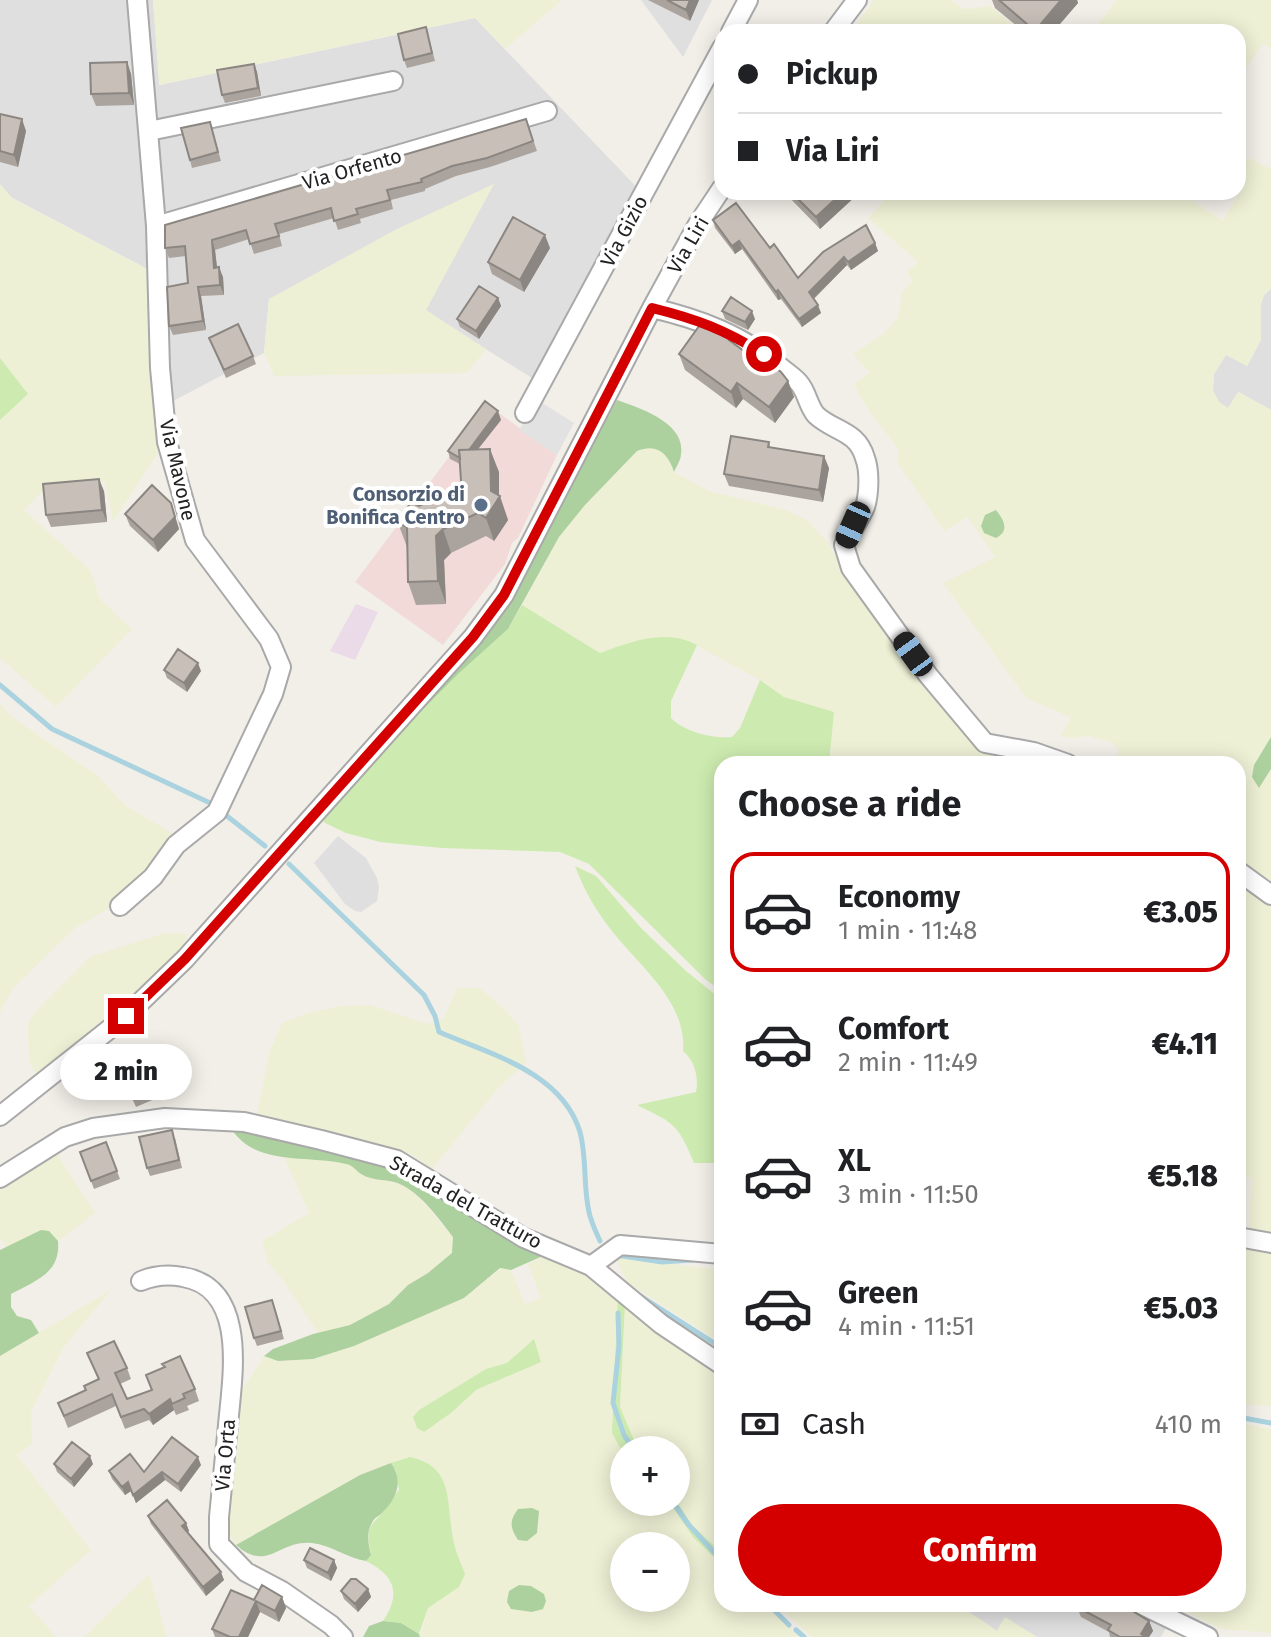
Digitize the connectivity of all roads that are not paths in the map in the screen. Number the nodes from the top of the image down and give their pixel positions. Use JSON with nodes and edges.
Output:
{"nodes":[{"id":1,"x":137,"y":0,"type":"edge"},
{"id":2,"x":748,"y":0,"type":"edge"},
{"id":3,"x":857,"y":0,"type":"edge"},
{"id":4,"x":735,"y":24,"type":"edge"},
{"id":5,"x":839,"y":24,"type":"edge"},
{"id":6,"x":714,"y":63,"type":"edge"},
{"id":7,"x":393,"y":81,"type":"dead end"},
{"id":8,"x":547,"y":111,"type":"dead end"},
{"id":9,"x":149,"y":131,"type":"junction"},
{"id":10,"x":714,"y":200,"type":"edge"},
{"id":11,"x":156,"y":226,"type":"junction"},
{"id":12,"x":652,"y":308,"type":"junction"},
{"id":13,"x":525,"y":413,"type":"dead end"},
{"id":14,"x":1045,"y":756,"type":"edge"},
{"id":15,"x":1246,"y":877,"type":"edge"},
{"id":16,"x":1271,"y":895,"type":"edge"},
{"id":17,"x":120,"y":906,"type":"dead end"},
{"id":18,"x":0,"y":1116,"type":"edge"},
{"id":19,"x":0,"y":1178,"type":"edge"},
{"id":20,"x":1246,"y":1238,"type":"edge"},
{"id":21,"x":1271,"y":1243,"type":"edge"},
{"id":22,"x":714,"y":1253,"type":"edge"},
{"id":23,"x":591,"y":1266,"type":"junction"},
{"id":24,"x":141,"y":1281,"type":"dead end"},
{"id":25,"x":714,"y":1360,"type":"edge"},
{"id":26,"x":1156,"y":1612,"type":"edge"},
{"id":27,"x":343,"y":1637,"type":"edge"},
{"id":28,"x":1208,"y":1637,"type":"edge"}],
"edges":[{"from":1,"to":9,"type":"street","name":"Via Mavone"},
{"from":2,"to":4,"type":"street"},
{"from":3,"to":5,"type":"street"},
{"from":6,"to":13,"type":"street","name":"Via Gizio"},
{"from":7,"to":9,"type":"street"},
{"from":8,"to":11,"type":"street","name":"Via Orfento"},
{"from":9,"to":11,"type":"street","name":"Via Mavone"},
{"from":10,"to":12,"type":"street","name":"Via Liri"},
{"from":11,"to":17,"type":"street","name":"Via Mavone"},
{"from":12,"to":14,"type":"street"},
{"from":12,"to":18,"type":"street","name":"Via Liri"},
{"from":15,"to":16,"type":"street"},
{"from":19,"to":23,"type":"street","name":"Strada del Tratturo"},
{"from":20,"to":21,"type":"street"},
{"from":22,"to":23,"type":"street"},
{"from":23,"to":25,"type":"street","name":"Strada del Tratturo"},
{"from":24,"to":27,"type":"street","name":"Via Orta"},
{"from":26,"to":28,"type":"street"}]}
